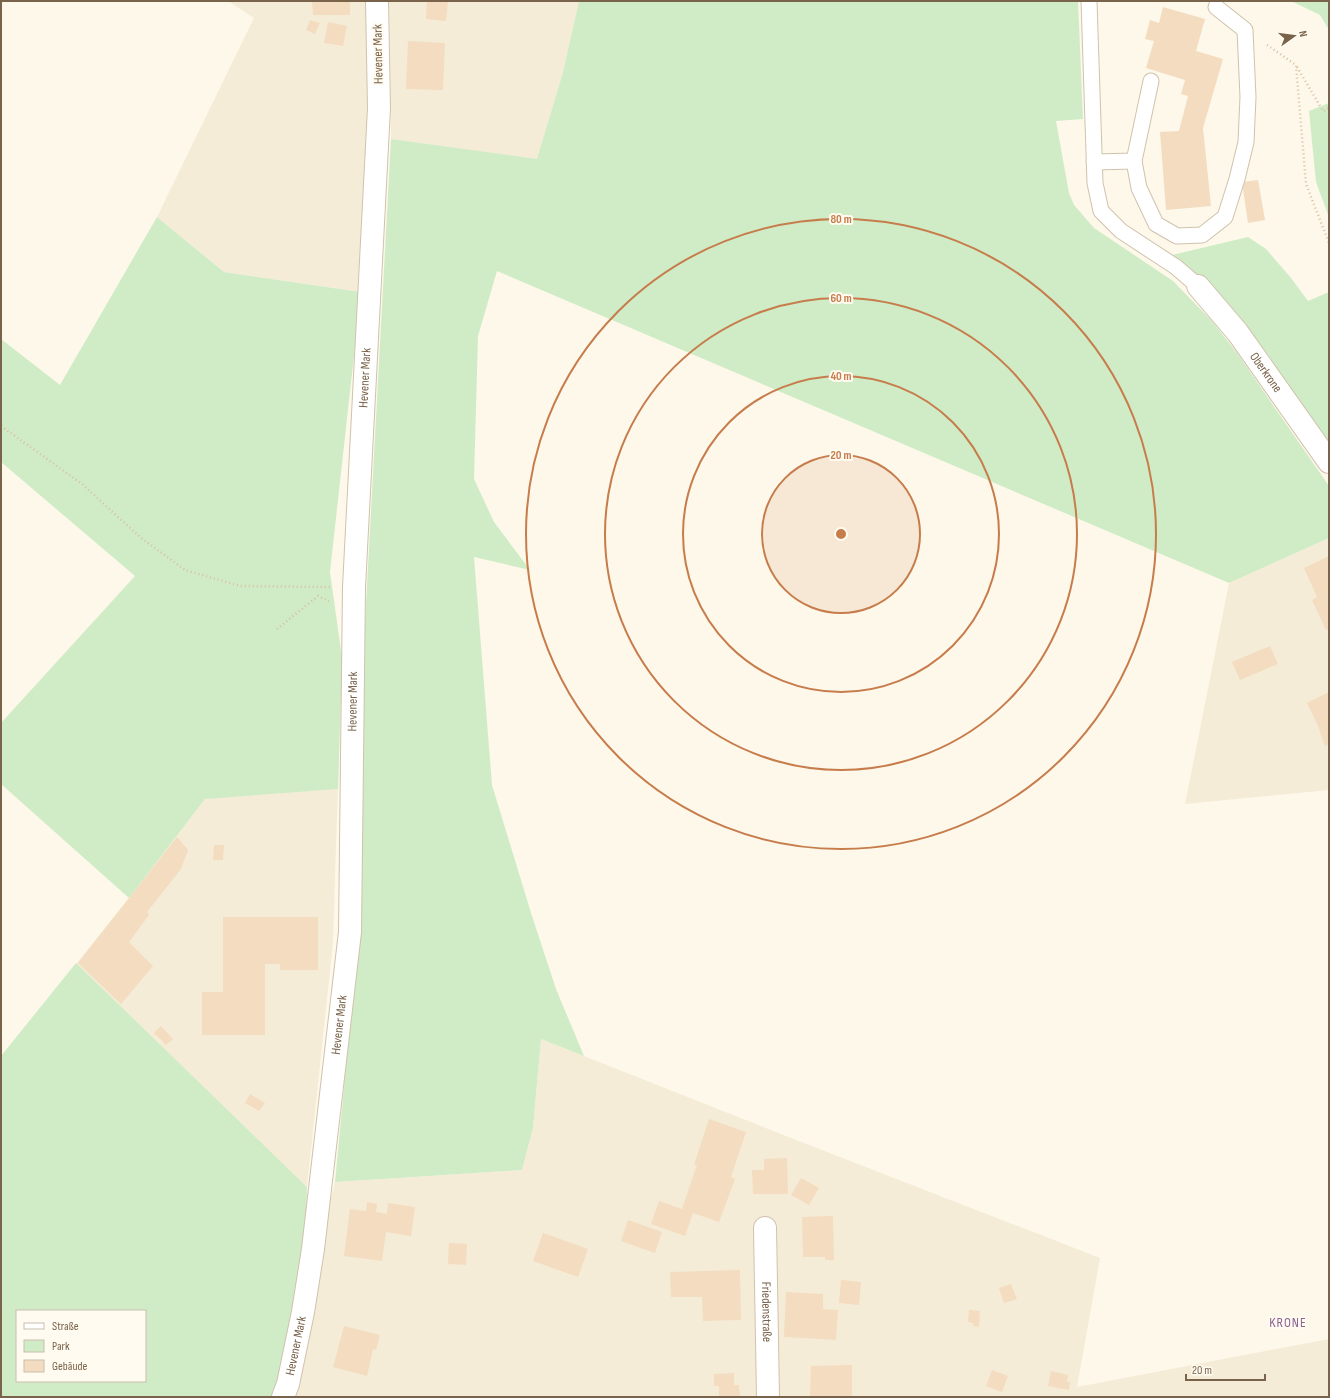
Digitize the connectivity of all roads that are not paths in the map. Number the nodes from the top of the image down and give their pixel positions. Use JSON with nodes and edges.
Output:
{"nodes":[{"id":1,"x":377,"y":1,"type":"edge"},
{"id":2,"x":1089,"y":1,"type":"edge"},
{"id":3,"x":1216,"y":7,"type":"dead end"},
{"id":4,"x":1151,"y":81,"type":"dead end"},
{"id":5,"x":1134,"y":161,"type":"junction"},
{"id":6,"x":1094,"y":162,"type":"junction"},
{"id":7,"x":1198,"y":286,"type":"joint"},
{"id":8,"x":1329,"y":462,"type":"edge"},
{"id":9,"x":765,"y":1228,"type":"dead end"},
{"id":10,"x":283,"y":1397,"type":"edge"},
{"id":11,"x":768,"y":1397,"type":"edge"}],
"edges":[{"from":1,"to":10,"type":"street","name":"Hevener Mark"},
{"from":2,"to":6,"type":"lane"},
{"from":3,"to":5,"type":"lane"},
{"from":4,"to":5,"type":"lane"},
{"from":5,"to":6,"type":"lane"},
{"from":6,"to":7,"type":"lane"},
{"from":7,"to":8,"type":"street","name":"Oberkrone"},
{"from":9,"to":11,"type":"street","name":"Friedenstraße"}]}
